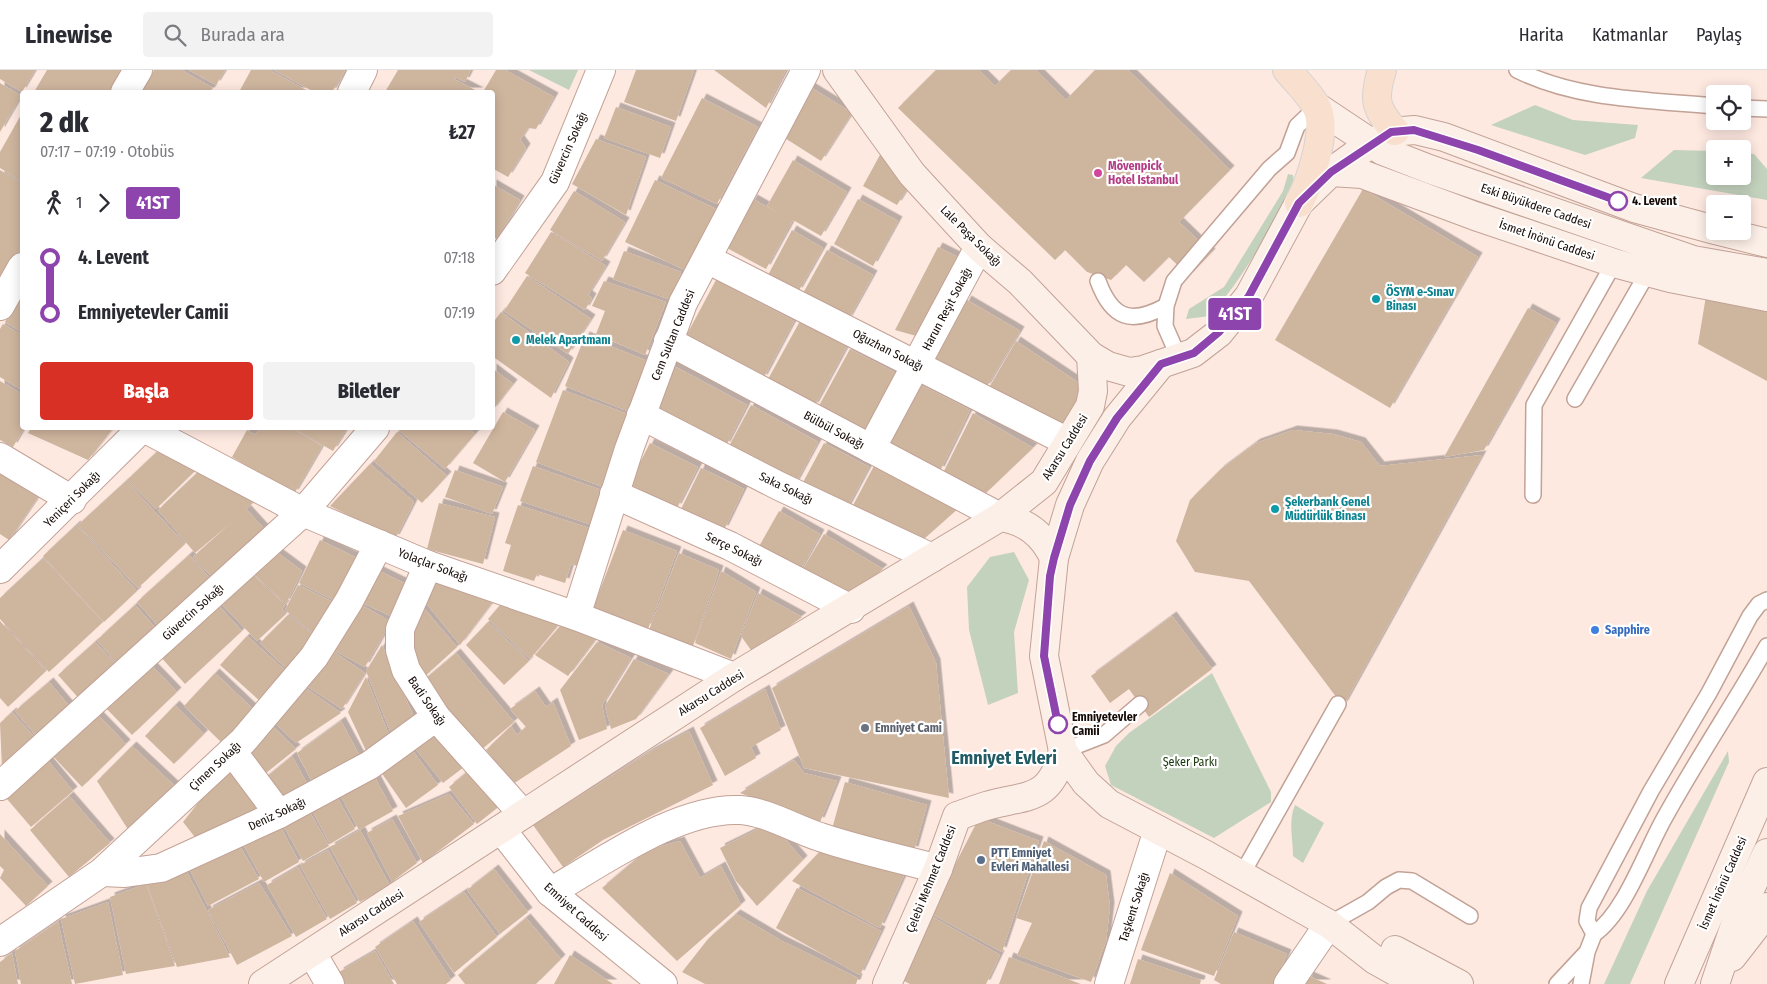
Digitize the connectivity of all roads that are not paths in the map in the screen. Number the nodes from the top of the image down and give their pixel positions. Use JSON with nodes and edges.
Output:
{"nodes":[{"id":1,"x":138,"y":70,"type":"edge"},
{"id":2,"x":363,"y":70,"type":"edge"},
{"id":3,"x":601,"y":70,"type":"edge"},
{"id":4,"x":806,"y":70,"type":"edge"},
{"id":5,"x":837,"y":70,"type":"edge"},
{"id":6,"x":1287,"y":70,"type":"edge"},
{"id":7,"x":1382,"y":70,"type":"edge"},
{"id":8,"x":1517,"y":70,"type":"edge"},
{"id":9,"x":126,"y":90,"type":"edge"},
{"id":10,"x":353,"y":90,"type":"edge"},
{"id":11,"x":1706,"y":105,"type":"edge"},
{"id":12,"x":1317,"y":107,"type":"junction"},
{"id":13,"x":1751,"y":108,"type":"edge"},
{"id":14,"x":1767,"y":109,"type":"edge"},
{"id":15,"x":1383,"y":137,"type":"junction"},
{"id":16,"x":1331,"y":172,"type":"junction"},
{"id":17,"x":1299,"y":203,"type":"junction"},
{"id":18,"x":1706,"y":228,"type":"edge"},
{"id":19,"x":1751,"y":239,"type":"edge"},
{"id":20,"x":1767,"y":243,"type":"edge"},
{"id":21,"x":979,"y":248,"type":"junction"},
{"id":22,"x":707,"y":259,"type":"junction"},
{"id":23,"x":1614,"y":263,"type":"junction"},
{"id":24,"x":495,"y":267,"type":"edge"},
{"id":25,"x":20,"y":271,"type":"edge"},
{"id":26,"x":1648,"y":272,"type":"junction"},
{"id":27,"x":1767,"y":273,"type":"edge"},
{"id":28,"x":1098,"y":281,"type":"dead end"},
{"id":29,"x":1767,"y":297,"type":"edge"},
{"id":30,"x":0,"y":306,"type":"edge"},
{"id":31,"x":1166,"y":306,"type":"junction"},
{"id":32,"x":668,"y":341,"type":"junction"},
{"id":33,"x":1091,"y":356,"type":"junction"},
{"id":34,"x":1170,"y":361,"type":"junction"},
{"id":35,"x":917,"y":366,"type":"junction"},
{"id":36,"x":1575,"y":399,"type":"dead end"},
{"id":37,"x":641,"y":415,"type":"junction"},
{"id":38,"x":141,"y":430,"type":"edge"},
{"id":39,"x":147,"y":430,"type":"edge"},
{"id":40,"x":373,"y":430,"type":"edge"},
{"id":41,"x":1068,"y":442,"type":"junction"},
{"id":42,"x":871,"y":449,"type":"junction"},
{"id":43,"x":0,"y":457,"type":"edge"},
{"id":44,"x":614,"y":494,"type":"junction"},
{"id":45,"x":1533,"y":495,"type":"dead end"},
{"id":46,"x":72,"y":500,"type":"junction"},
{"id":47,"x":303,"y":512,"type":"junction"},
{"id":48,"x":1000,"y":517,"type":"junction"},
{"id":49,"x":379,"y":544,"type":"junction"},
{"id":50,"x":932,"y":558,"type":"junction"},
{"id":51,"x":1054,"y":558,"type":"junction"},
{"id":52,"x":428,"y":565,"type":"junction"},
{"id":53,"x":0,"y":569,"type":"edge"},
{"id":54,"x":1767,"y":600,"type":"edge"},
{"id":55,"x":851,"y":609,"type":"junction"},
{"id":56,"x":576,"y":616,"type":"junction"},
{"id":57,"x":1767,"y":646,"type":"edge"},
{"id":58,"x":734,"y":677,"type":"junction"},
{"id":59,"x":1140,"y":704,"type":"dead end"},
{"id":60,"x":1338,"y":704,"type":"dead end"},
{"id":61,"x":436,"y":717,"type":"junction"},
{"id":62,"x":232,"y":751,"type":"junction"},
{"id":63,"x":1063,"y":751,"type":"junction"},
{"id":64,"x":1767,"y":782,"type":"edge"},
{"id":65,"x":0,"y":786,"type":"edge"},
{"id":66,"x":279,"y":814,"type":"junction"},
{"id":67,"x":512,"y":821,"type":"junction"},
{"id":68,"x":1158,"y":830,"type":"junction"},
{"id":69,"x":1767,"y":853,"type":"edge"},
{"id":70,"x":938,"y":868,"type":"junction"},
{"id":71,"x":102,"y":872,"type":"junction"},
{"id":72,"x":1242,"y":874,"type":"junction"},
{"id":73,"x":550,"y":892,"type":"junction"},
{"id":74,"x":1767,"y":907,"type":"edge"},
{"id":75,"x":1470,"y":916,"type":"dead end"},
{"id":76,"x":1329,"y":924,"type":"junction"},
{"id":77,"x":1594,"y":934,"type":"junction"},
{"id":78,"x":0,"y":942,"type":"edge"},
{"id":79,"x":1587,"y":952,"type":"junction"},
{"id":80,"x":1721,"y":981,"type":"edge"},
{"id":81,"x":262,"y":984,"type":"edge"},
{"id":82,"x":663,"y":984,"type":"edge"},
{"id":83,"x":887,"y":984,"type":"edge"},
{"id":84,"x":1109,"y":984,"type":"edge"},
{"id":85,"x":1288,"y":984,"type":"edge"},
{"id":86,"x":1418,"y":984,"type":"edge"},
{"id":87,"x":1459,"y":984,"type":"edge"},
{"id":88,"x":1557,"y":984,"type":"edge"},
{"id":89,"x":1580,"y":984,"type":"edge"},
{"id":90,"x":1679,"y":984,"type":"edge"}],
"edges":[{"from":1,"to":9,"type":"street"},
{"from":2,"to":10,"type":"street"},
{"from":3,"to":24,"type":"street","name":"Güvercin Sokağı"},
{"from":4,"to":22,"type":"street","name":"Cem Sultan Caddesi"},
{"from":5,"to":21,"type":"main road","name":"Lale Paşa Sokağı"},
{"from":6,"to":12,"type":"main road"},
{"from":7,"to":15,"type":"main road"},
{"from":8,"to":11,"type":"lane"},
{"from":12,"to":15,"type":"main road","name":"Eski Büyükdere Caddesi"},
{"from":12,"to":17,"type":"main road"},
{"from":12,"to":31,"type":"lane"},
{"from":13,"to":14,"type":"lane"},
{"from":15,"to":16,"type":"main road"},
{"from":15,"to":18,"type":"main road"},
{"from":15,"to":27,"type":"main road","name":"Eski Büyükdere Caddesi"},
{"from":16,"to":17,"type":"main road"},
{"from":16,"to":23,"type":"main road","name":"İsmet İnönü Caddesi"},
{"from":17,"to":34,"type":"main road"},
{"from":19,"to":20,"type":"main road"},
{"from":21,"to":33,"type":"main road","name":"Lale Paşa Sokağı"},
{"from":21,"to":35,"type":"street","name":"Harun Reşit Sokağı"},
{"from":22,"to":32,"type":"street","name":"Cem Sultan Caddesi"},
{"from":22,"to":35,"type":"street","name":"Oğuzhan Sokağı"},
{"from":23,"to":26,"type":"main road","name":"İsmet İnönü Caddesi"},
{"from":23,"to":45,"type":"lane"},
{"from":25,"to":30,"type":"street"},
{"from":26,"to":29,"type":"main road","name":"İsmet İnönü Caddesi"},
{"from":26,"to":36,"type":"lane"},
{"from":28,"to":31,"type":"lane"},
{"from":31,"to":34,"type":"lane"},
{"from":32,"to":37,"type":"street","name":"Cem Sultan Caddesi"},
{"from":32,"to":42,"type":"street","name":"Bülbül Sokağı"},
{"from":33,"to":34,"type":"main road","name":"Lale Paşa Sokağı"},
{"from":33,"to":41,"type":"main road","name":"Akarsu Caddesi"},
{"from":34,"to":51,"type":"main road"},
{"from":35,"to":41,"type":"street","name":"Oğuzhan Sokağı"},
{"from":35,"to":42,"type":"street","name":"Harun Reşit Sokağı"},
{"from":37,"to":44,"type":"street","name":"Cem Sultan Caddesi"},
{"from":37,"to":50,"type":"street","name":"Saka Sokağı"},
{"from":38,"to":46,"type":"street","name":"Yeniçeri Sokağı"},
{"from":39,"to":47,"type":"street","name":"Yolaçlar Sokağı"},
{"from":40,"to":47,"type":"street","name":"Güvercin Sokağı"},
{"from":41,"to":48,"type":"main road","name":"Akarsu Caddesi"},
{"from":42,"to":48,"type":"street","name":"Bülbül Sokağı"},
{"from":43,"to":46,"type":"street"},
{"from":44,"to":55,"type":"street","name":"Serçe Sokağı"},
{"from":44,"to":56,"type":"street","name":"Cem Sultan Caddesi"},
{"from":46,"to":53,"type":"street","name":"Yeniçeri Sokağı"},
{"from":47,"to":49,"type":"street","name":"Yolaçlar Sokağı"},
{"from":47,"to":65,"type":"street","name":"Güvercin Sokağı"},
{"from":48,"to":50,"type":"main road","name":"Akarsu Caddesi"},
{"from":48,"to":51,"type":"main road"},
{"from":49,"to":52,"type":"street","name":"Yolaçlar Sokağı"},
{"from":49,"to":62,"type":"street","name":"Çimen Sokağı"},
{"from":50,"to":55,"type":"main road","name":"Akarsu Caddesi"},
{"from":51,"to":63,"type":"main road"},
{"from":52,"to":56,"type":"street","name":"Yolaçlar Sokağı"},
{"from":52,"to":61,"type":"street","name":"Badi Sokağı"},
{"from":54,"to":77,"type":"lane"},
{"from":55,"to":58,"type":"main road","name":"Akarsu Caddesi"},
{"from":56,"to":58,"type":"street","name":"Yolaçlar Sokağı"},
{"from":57,"to":77,"type":"lane"},
{"from":58,"to":67,"type":"main road","name":"Akarsu Caddesi"},
{"from":59,"to":63,"type":"lane"},
{"from":60,"to":72,"type":"lane"},
{"from":61,"to":66,"type":"street","name":"Deniz Sokağı"},
{"from":61,"to":67,"type":"street","name":"Badi Sokağı"},
{"from":62,"to":66,"type":"street"},
{"from":62,"to":71,"type":"street","name":"Çimen Sokağı"},
{"from":63,"to":68,"type":"main road"},
{"from":63,"to":70,"type":"main road","name":"Çelebi Mehmet Caddesi"},
{"from":64,"to":90,"type":"main road","name":"İsmet İnönü Caddesi"},
{"from":66,"to":71,"type":"street","name":"Deniz Sokağı"},
{"from":67,"to":73,"type":"street","name":"Emniyet Caddesi"},
{"from":67,"to":81,"type":"main road","name":"Akarsu Caddesi"},
{"from":68,"to":72,"type":"main road"},
{"from":68,"to":84,"type":"street","name":"Taşkent Sokağı"},
{"from":69,"to":80,"type":"main road"},
{"from":70,"to":73,"type":"street"},
{"from":70,"to":83,"type":"main road","name":"Çelebi Mehmet Caddesi"},
{"from":71,"to":78,"type":"street","name":"Çimen Sokağı"},
{"from":72,"to":76,"type":"main road"},
{"from":73,"to":82,"type":"street","name":"Emniyet Caddesi"},
{"from":74,"to":80,"type":"main road"},
{"from":75,"to":76,"type":"lane"},
{"from":76,"to":85,"type":"street"},
{"from":76,"to":86,"type":"main road"},
{"from":76,"to":87,"type":"main road"},
{"from":77,"to":79,"type":"lane"},
{"from":79,"to":88,"type":"lane"},
{"from":79,"to":89,"type":"lane"}]}
